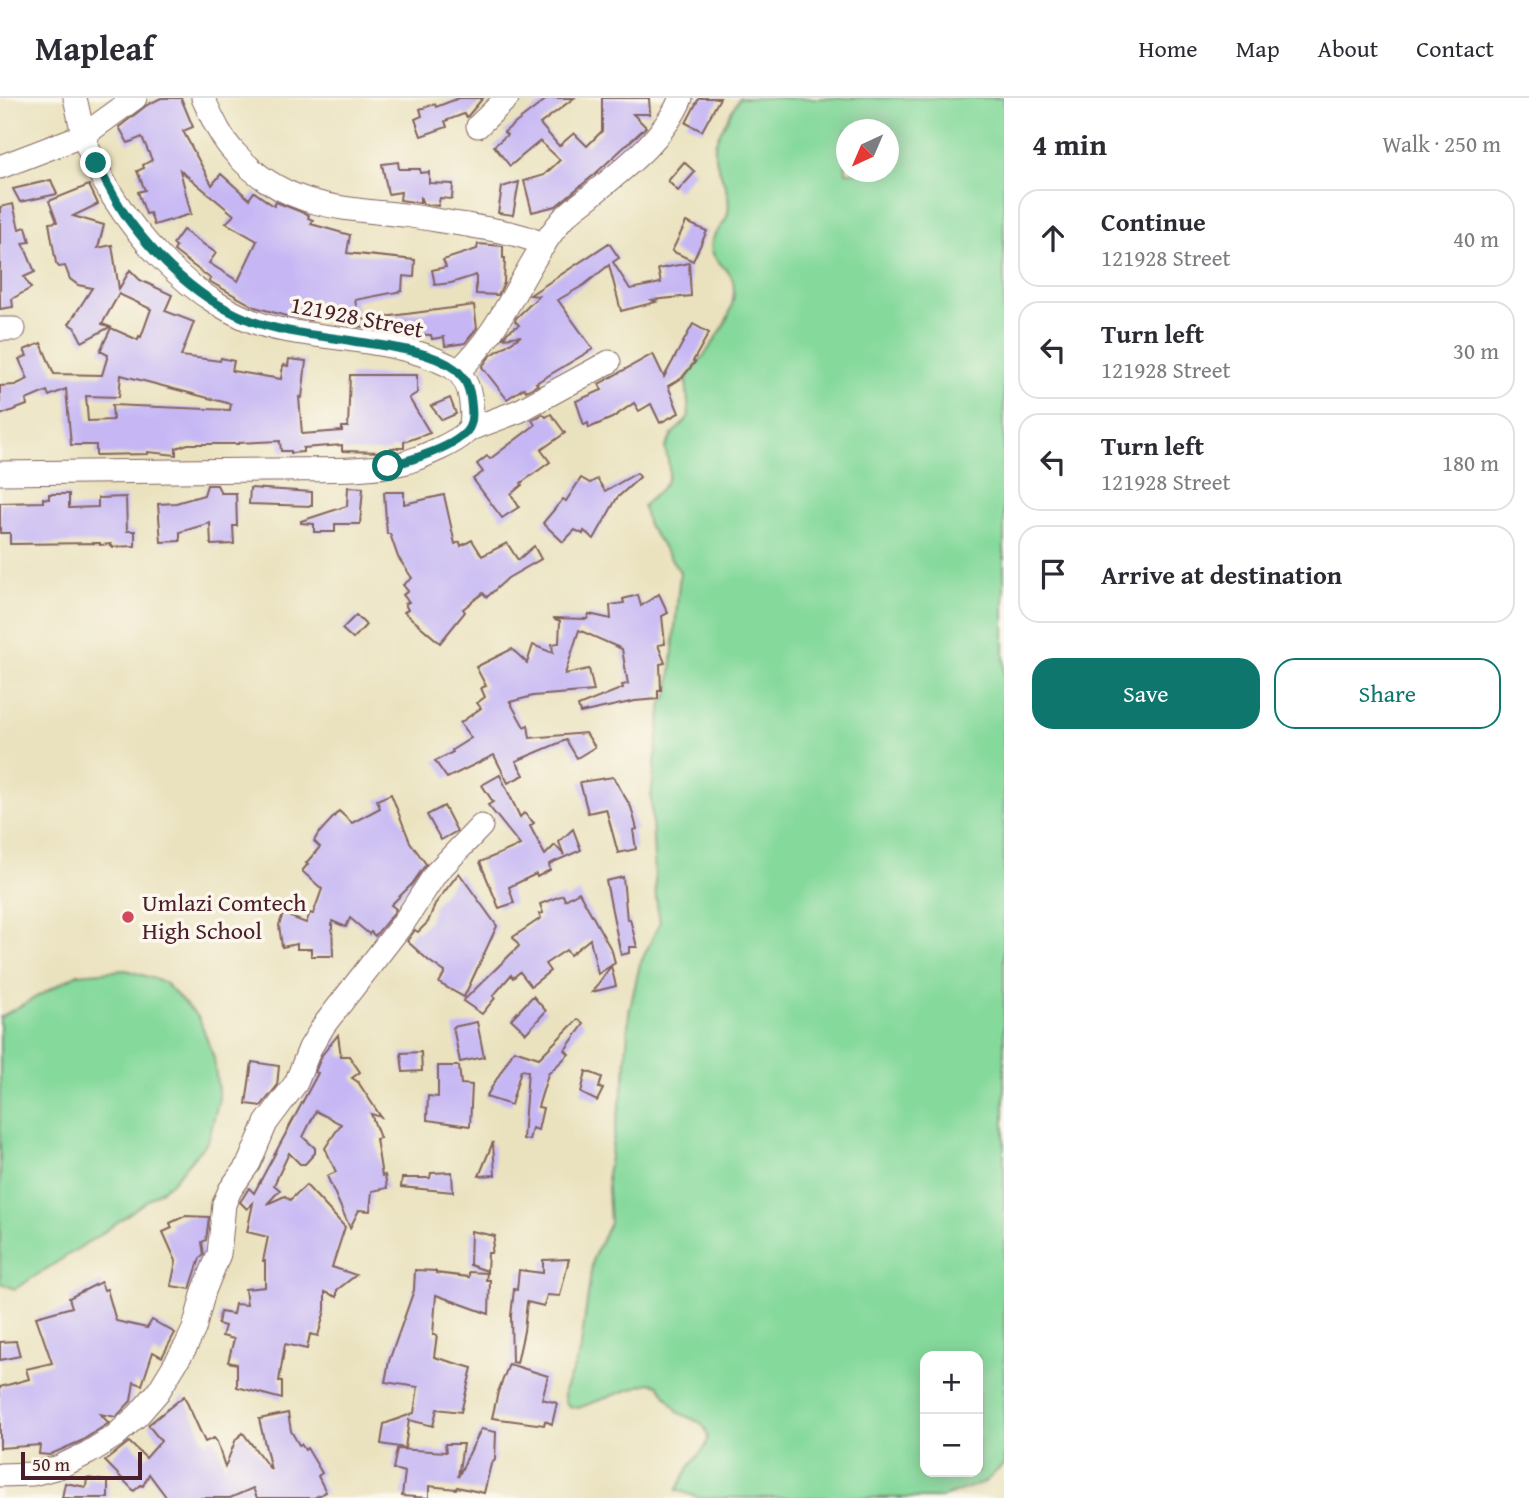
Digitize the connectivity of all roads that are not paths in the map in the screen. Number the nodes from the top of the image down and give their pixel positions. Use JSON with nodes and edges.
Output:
{"nodes":[{"id":1,"x":75,"y":98,"type":"edge"},
{"id":2,"x":135,"y":98,"type":"edge"},
{"id":3,"x":203,"y":98,"type":"edge"},
{"id":4,"x":507,"y":98,"type":"edge"},
{"id":5,"x":681,"y":98,"type":"edge"},
{"id":6,"x":478,"y":127,"type":"dead end"},
{"id":7,"x":84,"y":135,"type":"junction"},
{"id":8,"x":0,"y":167,"type":"edge"},
{"id":9,"x":544,"y":245,"type":"junction"},
{"id":10,"x":609,"y":362,"type":"dead end"},
{"id":11,"x":458,"y":371,"type":"junction"},
{"id":12,"x":468,"y":429,"type":"junction"},
{"id":13,"x":0,"y":473,"type":"edge"},
{"id":14,"x":481,"y":826,"type":"dead end"},
{"id":15,"x":0,"y":1475,"type":"edge"}],
"edges":[{"from":1,"to":7,"type":"street","name":"121928 Street"},
{"from":2,"to":7,"type":"street"},
{"from":3,"to":9,"type":"street"},
{"from":4,"to":6,"type":"street"},
{"from":5,"to":9,"type":"street"},
{"from":7,"to":8,"type":"street"},
{"from":7,"to":11,"type":"street","name":"121928 Street"},
{"from":9,"to":11,"type":"street"},
{"from":10,"to":12,"type":"street"},
{"from":11,"to":12,"type":"street"},
{"from":12,"to":13,"type":"street"},
{"from":14,"to":15,"type":"street"}]}
